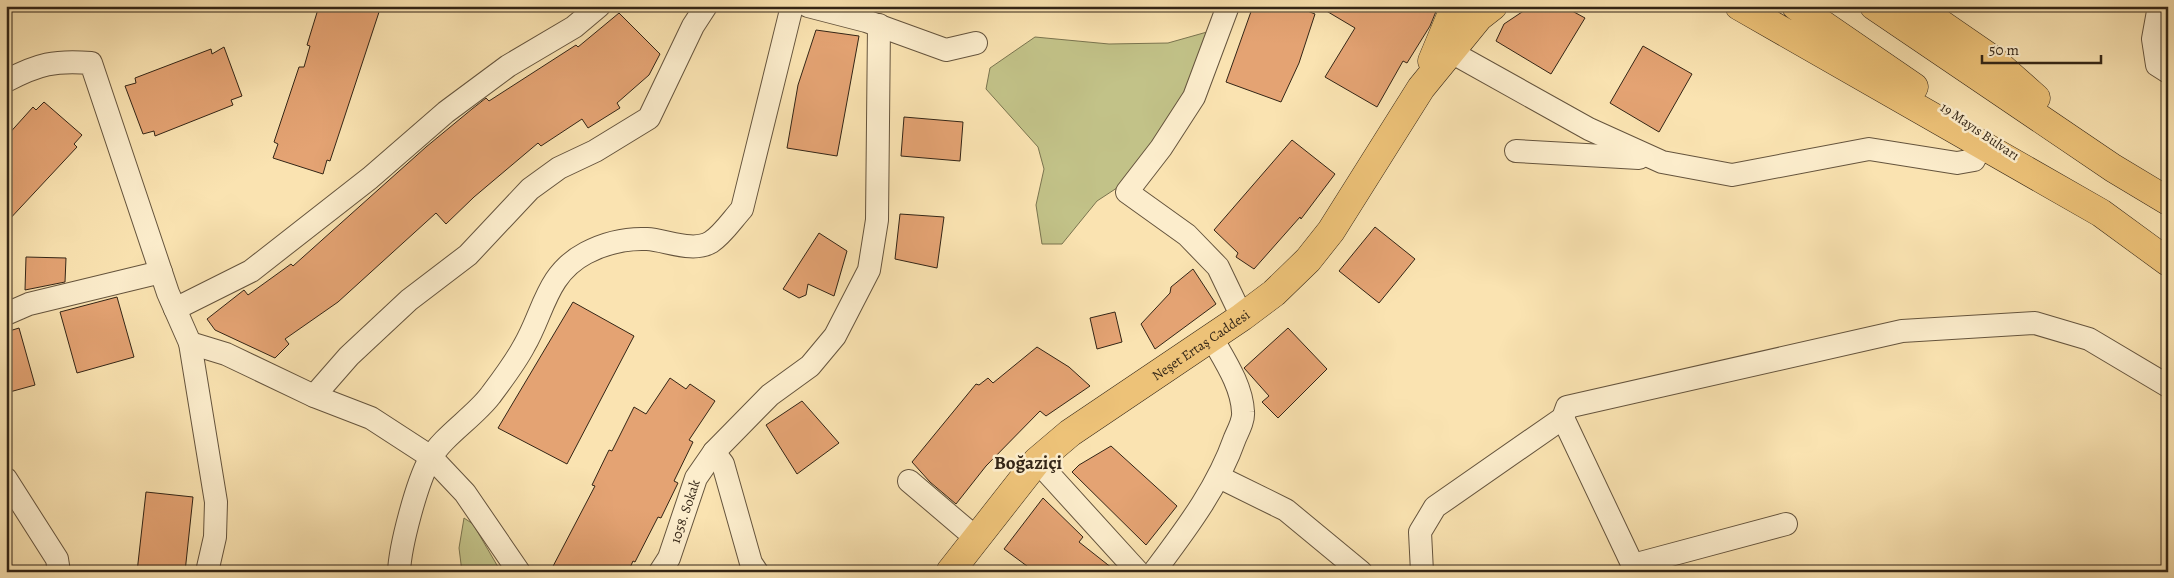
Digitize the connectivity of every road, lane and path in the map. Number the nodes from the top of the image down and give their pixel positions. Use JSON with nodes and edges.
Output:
{"nodes":[{"id":1,"x":599,"y":6,"type":"edge"},
{"id":2,"x":706,"y":6,"type":"edge"},
{"id":3,"x":792,"y":6,"type":"edge"},
{"id":4,"x":808,"y":6,"type":"edge"},
{"id":5,"x":1228,"y":6,"type":"edge"},
{"id":6,"x":1493,"y":6,"type":"edge"},
{"id":7,"x":1739,"y":6,"type":"edge"},
{"id":8,"x":1796,"y":6,"type":"edge"},
{"id":9,"x":1874,"y":6,"type":"edge"},
{"id":10,"x":1915,"y":6,"type":"edge"},
{"id":11,"x":2158,"y":6,"type":"edge"},
{"id":12,"x":1453,"y":7,"type":"edge"},
{"id":13,"x":879,"y":25,"type":"junction"},
{"id":14,"x":976,"y":42,"type":"dead end"},
{"id":15,"x":1451,"y":52,"type":"junction"},
{"id":16,"x":2168,"y":72,"type":"edge"},
{"id":17,"x":6,"y":81,"type":"edge"},
{"id":18,"x":1421,"y":88,"type":"junction"},
{"id":19,"x":1982,"y":144,"type":"junction"},
{"id":20,"x":1516,"y":151,"type":"dead end"},
{"id":21,"x":1662,"y":162,"type":"junction"},
{"id":22,"x":2113,"y":168,"type":"junction"},
{"id":23,"x":2168,"y":192,"type":"edge"},
{"id":24,"x":2168,"y":200,"type":"edge"},
{"id":25,"x":2101,"y":212,"type":"junction"},
{"id":26,"x":2168,"y":252,"type":"edge"},
{"id":27,"x":2168,"y":262,"type":"edge"},
{"id":28,"x":161,"y":272,"type":"junction"},
{"id":29,"x":175,"y":309,"type":"junction"},
{"id":30,"x":6,"y":314,"type":"edge"},
{"id":31,"x":1242,"y":316,"type":"junction"},
{"id":32,"x":1212,"y":338,"type":"junction"},
{"id":33,"x":190,"y":343,"type":"junction"},
{"id":34,"x":2168,"y":386,"type":"edge"},
{"id":35,"x":314,"y":396,"type":"junction"},
{"id":36,"x":1563,"y":418,"type":"junction"},
{"id":37,"x":714,"y":452,"type":"junction"},
{"id":38,"x":431,"y":457,"type":"junction"},
{"id":39,"x":1038,"y":461,"type":"junction"},
{"id":40,"x":1219,"y":477,"type":"junction"},
{"id":41,"x":6,"y":479,"type":"edge"},
{"id":42,"x":910,"y":481,"type":"dead end"},
{"id":43,"x":1786,"y":524,"type":"dead end"},
{"id":44,"x":976,"y":538,"type":"junction"},
{"id":45,"x":1634,"y":569,"type":"edge"},
{"id":46,"x":59,"y":572,"type":"edge"},
{"id":47,"x":207,"y":572,"type":"edge"},
{"id":48,"x":399,"y":572,"type":"edge"},
{"id":49,"x":519,"y":572,"type":"edge"},
{"id":50,"x":660,"y":572,"type":"edge"},
{"id":51,"x":757,"y":572,"type":"edge"},
{"id":52,"x":950,"y":572,"type":"edge"},
{"id":53,"x":1138,"y":572,"type":"edge"},
{"id":54,"x":1154,"y":572,"type":"edge"},
{"id":55,"x":1361,"y":572,"type":"edge"},
{"id":56,"x":1422,"y":572,"type":"edge"}],
"edges":[{"from":1,"to":29,"type":"street"},
{"from":2,"to":35,"type":"street"},
{"from":3,"to":38,"type":"street"},
{"from":4,"to":13,"type":"street"},
{"from":5,"to":31,"type":"street"},
{"from":6,"to":15,"type":"main road","name":"Neşet Ertaş Caddesi"},
{"from":7,"to":19,"type":"main road"},
{"from":8,"to":25,"type":"main road","name":"19 Mayıs Bulvarı"},
{"from":9,"to":22,"type":"main road"},
{"from":10,"to":22,"type":"main road"},
{"from":11,"to":16,"type":"street"},
{"from":12,"to":18,"type":"main road","name":"Neşet Ertaş Caddesi"},
{"from":13,"to":14,"type":"street"},
{"from":13,"to":37,"type":"street","name":"1058. Sokak"},
{"from":15,"to":18,"type":"main road","name":"Neşet Ertaş Caddesi"},
{"from":15,"to":21,"type":"street"},
{"from":17,"to":28,"type":"street"},
{"from":18,"to":31,"type":"main road","name":"Neşet Ertaş Caddesi"},
{"from":19,"to":21,"type":"street"},
{"from":19,"to":25,"type":"main road"},
{"from":20,"to":21,"type":"street"},
{"from":22,"to":23,"type":"main road"},
{"from":22,"to":24,"type":"main road"},
{"from":25,"to":26,"type":"main road","name":"19 Mayıs Bulvarı"},
{"from":25,"to":27,"type":"main road"},
{"from":28,"to":29,"type":"street"},
{"from":28,"to":30,"type":"street"},
{"from":29,"to":33,"type":"street"},
{"from":31,"to":32,"type":"main road","name":"Neşet Ertaş Caddesi"},
{"from":32,"to":39,"type":"main road","name":"Neşet Ertaş Caddesi"},
{"from":32,"to":40,"type":"street"},
{"from":33,"to":35,"type":"street"},
{"from":33,"to":47,"type":"street"},
{"from":34,"to":36,"type":"street"},
{"from":35,"to":38,"type":"street"},
{"from":36,"to":45,"type":"street"},
{"from":36,"to":56,"type":"street"},
{"from":37,"to":50,"type":"street","name":"1058. Sokak"},
{"from":37,"to":51,"type":"street"},
{"from":38,"to":48,"type":"street"},
{"from":38,"to":49,"type":"street"},
{"from":39,"to":44,"type":"main road","name":"Neşet Ertaş Caddesi"},
{"from":39,"to":53,"type":"street"},
{"from":40,"to":54,"type":"street"},
{"from":40,"to":55,"type":"street"},
{"from":41,"to":46,"type":"street"},
{"from":42,"to":44,"type":"street"},
{"from":43,"to":45,"type":"street"},
{"from":44,"to":52,"type":"main road","name":"Neşet Ertaş Caddesi"}]}
